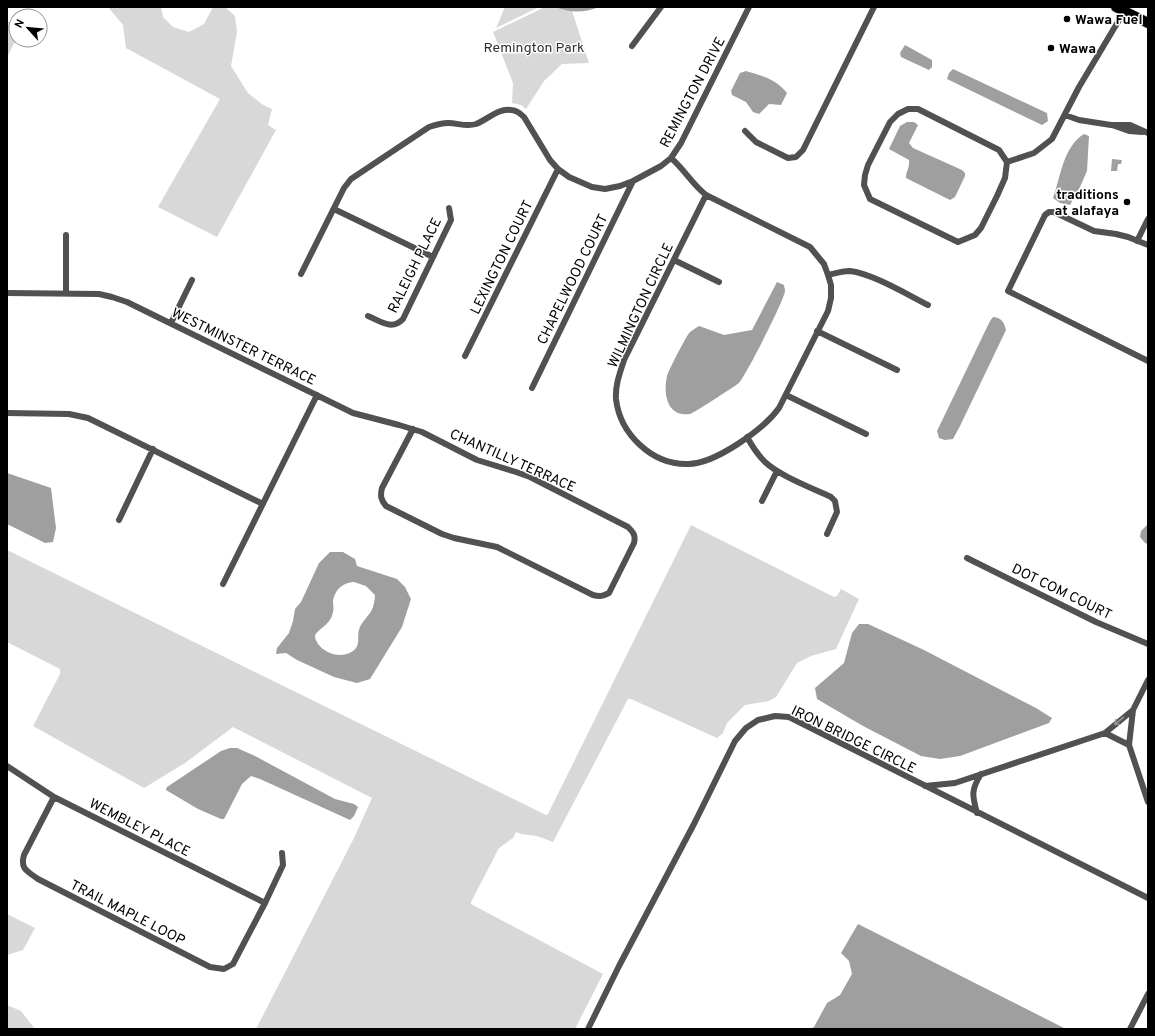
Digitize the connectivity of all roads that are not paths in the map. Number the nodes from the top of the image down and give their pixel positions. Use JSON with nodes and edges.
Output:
{"nodes":[{"id":1,"x":661,"y":7,"type":"edge"},
{"id":2,"x":749,"y":7,"type":"edge"},
{"id":3,"x":874,"y":7,"type":"edge"},
{"id":4,"x":1122,"y":8,"type":"edge"},
{"id":5,"x":1148,"y":23,"type":"edge"},
{"id":6,"x":632,"y":46,"type":"dead end"},
{"id":7,"x":1065,"y":116,"type":"junction"},
{"id":8,"x":746,"y":131,"type":"dead end"},
{"id":9,"x":1146,"y":132,"type":"edge"},
{"id":10,"x":671,"y":158,"type":"junction"},
{"id":11,"x":1007,"y":162,"type":"junction"},
{"id":12,"x":558,"y":169,"type":"junction"},
{"id":13,"x":633,"y":181,"type":"junction"},
{"id":14,"x":706,"y":195,"type":"junction"},
{"id":15,"x":449,"y":208,"type":"dead end"},
{"id":16,"x":334,"y":209,"type":"junction"},
{"id":17,"x":1148,"y":219,"type":"edge"},
{"id":18,"x":66,"y":234,"type":"dead end"},
{"id":19,"x":1137,"y":241,"type":"junction"},
{"id":20,"x":1148,"y":245,"type":"edge"},
{"id":21,"x":433,"y":257,"type":"junction"},
{"id":22,"x":674,"y":260,"type":"junction"},
{"id":23,"x":301,"y":274,"type":"dead end"},
{"id":24,"x":828,"y":275,"type":"junction"},
{"id":25,"x":192,"y":280,"type":"dead end"},
{"id":26,"x":719,"y":282,"type":"dead end"},
{"id":27,"x":7,"y":293,"type":"edge"},
{"id":28,"x":66,"y":293,"type":"junction"},
{"id":29,"x":928,"y":305,"type":"dead end"},
{"id":30,"x":368,"y":316,"type":"dead end"},
{"id":31,"x":171,"y":322,"type":"junction"},
{"id":32,"x":818,"y":331,"type":"junction"},
{"id":33,"x":465,"y":356,"type":"dead end"},
{"id":34,"x":1148,"y":361,"type":"edge"},
{"id":35,"x":897,"y":370,"type":"dead end"},
{"id":36,"x":532,"y":388,"type":"dead end"},
{"id":37,"x":786,"y":395,"type":"junction"},
{"id":38,"x":317,"y":396,"type":"junction"},
{"id":39,"x":7,"y":414,"type":"edge"},
{"id":40,"x":413,"y":429,"type":"junction"},
{"id":41,"x":866,"y":434,"type":"dead end"},
{"id":42,"x":747,"y":437,"type":"junction"},
{"id":43,"x":153,"y":449,"type":"junction"},
{"id":44,"x":777,"y":471,"type":"junction"},
{"id":45,"x":762,"y":501,"type":"dead end"},
{"id":46,"x":263,"y":504,"type":"junction"},
{"id":47,"x":119,"y":520,"type":"dead end"},
{"id":48,"x":827,"y":534,"type":"dead end"},
{"id":49,"x":967,"y":558,"type":"dead end"},
{"id":50,"x":223,"y":584,"type":"dead end"},
{"id":51,"x":1148,"y":644,"type":"edge"},
{"id":52,"x":1148,"y":680,"type":"edge"},
{"id":53,"x":1133,"y":710,"type":"junction"},
{"id":54,"x":1105,"y":733,"type":"junction"},
{"id":55,"x":1129,"y":745,"type":"junction"},
{"id":56,"x":7,"y":766,"type":"edge"},
{"id":57,"x":981,"y":774,"type":"junction"},
{"id":58,"x":925,"y":786,"type":"junction"},
{"id":59,"x":54,"y":797,"type":"junction"},
{"id":60,"x":1148,"y":802,"type":"edge"},
{"id":61,"x":977,"y":813,"type":"junction"},
{"id":62,"x":282,"y":853,"type":"dead end"},
{"id":63,"x":1147,"y":897,"type":"edge"},
{"id":64,"x":265,"y":903,"type":"junction"},
{"id":65,"x":1148,"y":994,"type":"edge"},
{"id":66,"x":588,"y":1029,"type":"edge"},
{"id":67,"x":1130,"y":1029,"type":"edge"}],
"edges":[{"from":1,"to":6,"type":"street"},
{"from":2,"to":10,"type":"street","name":"REMINGTON DRIVE"},
{"from":3,"to":8,"type":"street"},
{"from":4,"to":5,"type":"main road"},
{"from":4,"to":7,"type":"street"},
{"from":7,"to":9,"type":"street"},
{"from":7,"to":11,"type":"street"},
{"from":10,"to":13,"type":"street","name":"REMINGTON DRIVE"},
{"from":10,"to":14,"type":"street","name":"WILMINGTON CIRCLE"},
{"from":11,"to":11,"type":"street"},
{"from":12,"to":13,"type":"street","name":"REMINGTON DRIVE"},
{"from":12,"to":16,"type":"street","name":"REMINGTON DRIVE"},
{"from":12,"to":33,"type":"street","name":"LEXINGTON COURT"},
{"from":13,"to":36,"type":"street","name":"CHAPELWOOD COURT"},
{"from":14,"to":22,"type":"street","name":"WILMINGTON CIRCLE"},
{"from":14,"to":24,"type":"street","name":"WILMINGTON CIRCLE"},
{"from":15,"to":21,"type":"street","name":"RALEIGH PLACE"},
{"from":16,"to":21,"type":"street"},
{"from":16,"to":23,"type":"street","name":"REMINGTON DRIVE"},
{"from":17,"to":19,"type":"street"},
{"from":18,"to":28,"type":"street"},
{"from":19,"to":20,"type":"street"},
{"from":19,"to":34,"type":"street"},
{"from":21,"to":30,"type":"street","name":"RALEIGH PLACE"},
{"from":22,"to":26,"type":"street"},
{"from":22,"to":42,"type":"street","name":"WILMINGTON CIRCLE"},
{"from":24,"to":29,"type":"street"},
{"from":24,"to":32,"type":"street","name":"WILMINGTON CIRCLE"},
{"from":25,"to":31,"type":"street"},
{"from":27,"to":28,"type":"street","name":"WESTMINSTER TERRACE"},
{"from":28,"to":31,"type":"street","name":"WESTMINSTER TERRACE"},
{"from":31,"to":38,"type":"street","name":"WESTMINSTER TERRACE"},
{"from":32,"to":35,"type":"street"},
{"from":32,"to":37,"type":"street","name":"WILMINGTON CIRCLE"},
{"from":37,"to":41,"type":"street"},
{"from":37,"to":42,"type":"street","name":"WILMINGTON CIRCLE"},
{"from":38,"to":40,"type":"street","name":"CHANTILLY TERRACE"},
{"from":38,"to":46,"type":"street","name":"WESTMINSTER TERRACE"},
{"from":39,"to":43,"type":"street"},
{"from":40,"to":40,"type":"street","name":"CHANTILLY TERRACE"},
{"from":42,"to":44,"type":"street"},
{"from":43,"to":46,"type":"street"},
{"from":43,"to":47,"type":"street"},
{"from":44,"to":45,"type":"street"},
{"from":44,"to":48,"type":"street"},
{"from":46,"to":50,"type":"street","name":"WESTMINSTER TERRACE"},
{"from":49,"to":51,"type":"street","name":"DOT COM COURT"},
{"from":52,"to":53,"type":"street"},
{"from":53,"to":54,"type":"street","one_way":true},
{"from":53,"to":55,"type":"street"},
{"from":54,"to":55,"type":"street"},
{"from":54,"to":57,"type":"street"},
{"from":55,"to":60,"type":"street"},
{"from":56,"to":59,"type":"street","name":"WEMBLEY PLACE"},
{"from":57,"to":58,"type":"street"},
{"from":57,"to":61,"type":"street"},
{"from":58,"to":61,"type":"street","name":"IRON BRIDGE CIRCLE"},
{"from":58,"to":66,"type":"street","name":"IRON BRIDGE CIRCLE"},
{"from":59,"to":64,"type":"street","name":"WEMBLEY PLACE"},
{"from":59,"to":64,"type":"street","name":"TRAIL MAPLE LOOP"},
{"from":61,"to":63,"type":"street","name":"IRON BRIDGE CIRCLE"},
{"from":62,"to":64,"type":"street"},
{"from":65,"to":67,"type":"street"}]}
